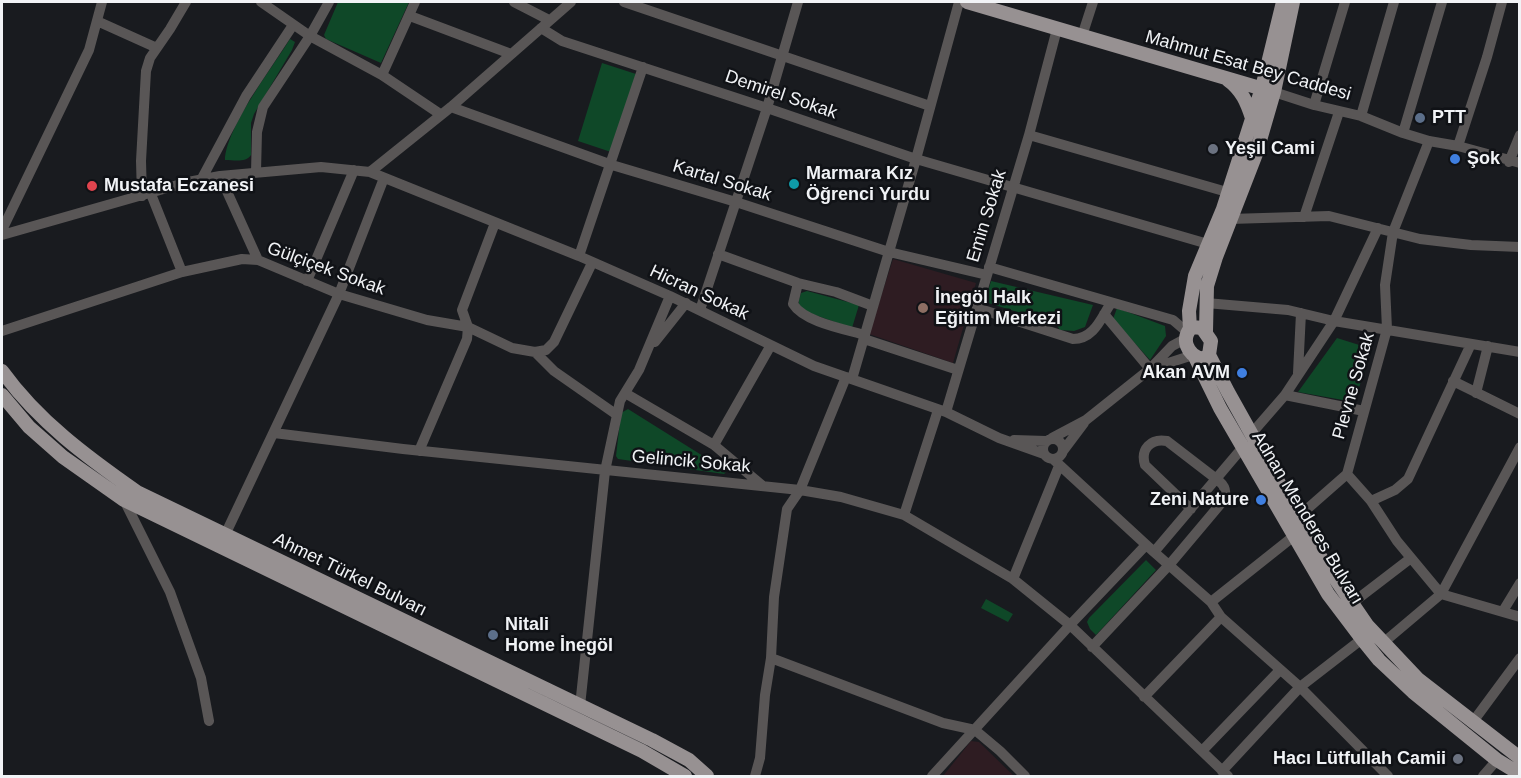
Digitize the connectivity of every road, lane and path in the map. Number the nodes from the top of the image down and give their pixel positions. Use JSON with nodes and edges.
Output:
{"nodes":[{"id":1,"x":102,"y":2,"type":"edge"},
{"id":2,"x":186,"y":2,"type":"edge"},
{"id":3,"x":261,"y":2,"type":"edge"},
{"id":4,"x":329,"y":2,"type":"edge"},
{"id":5,"x":415,"y":2,"type":"edge"},
{"id":6,"x":514,"y":2,"type":"edge"},
{"id":7,"x":571,"y":2,"type":"edge"},
{"id":8,"x":624,"y":2,"type":"edge"},
{"id":9,"x":798,"y":2,"type":"edge"},
{"id":10,"x":959,"y":2,"type":"edge"},
{"id":11,"x":967,"y":2,"type":"edge"},
{"id":12,"x":1093,"y":2,"type":"edge"},
{"id":13,"x":1282,"y":2,"type":"edge"},
{"id":14,"x":1293,"y":2,"type":"edge"},
{"id":15,"x":1345,"y":2,"type":"edge"},
{"id":16,"x":1394,"y":2,"type":"edge"},
{"id":17,"x":1442,"y":2,"type":"edge"},
{"id":18,"x":1502,"y":2,"type":"edge"},
{"id":19,"x":1000,"y":6,"type":"edge"},
{"id":20,"x":410,"y":16,"type":"junction"},
{"id":21,"x":97,"y":21,"type":"junction"},
{"id":22,"x":545,"y":24,"type":"junction"},
{"id":23,"x":293,"y":25,"type":"junction"},
{"id":24,"x":1057,"y":29,"type":"junction"},
{"id":25,"x":310,"y":36,"type":"junction"},
{"id":26,"x":1082,"y":36,"type":"junction"},
{"id":27,"x":157,"y":48,"type":"junction"},
{"id":28,"x":512,"y":54,"type":"junction"},
{"id":29,"x":782,"y":56,"type":"junction"},
{"id":30,"x":643,"y":67,"type":"junction"},
{"id":31,"x":382,"y":75,"type":"junction"},
{"id":32,"x":1224,"y":77,"type":"junction"},
{"id":33,"x":1268,"y":90,"type":"junction"},
{"id":34,"x":1314,"y":105,"type":"junction"},
{"id":35,"x":451,"y":106,"type":"junction"},
{"id":36,"x":930,"y":106,"type":"junction"},
{"id":37,"x":767,"y":108,"type":"junction"},
{"id":38,"x":1339,"y":112,"type":"junction"},
{"id":39,"x":440,"y":114,"type":"junction"},
{"id":40,"x":1362,"y":116,"type":"junction"},
{"id":41,"x":1252,"y":118,"type":"junction"},
{"id":42,"x":1403,"y":133,"type":"junction"},
{"id":43,"x":1029,"y":135,"type":"junction"},
{"id":44,"x":1520,"y":135,"type":"edge"},
{"id":45,"x":1429,"y":141,"type":"junction"},
{"id":46,"x":1458,"y":146,"type":"junction"},
{"id":47,"x":916,"y":159,"type":"junction"},
{"id":48,"x":1514,"y":162,"type":"edge"},
{"id":49,"x":612,"y":165,"type":"junction"},
{"id":50,"x":354,"y":170,"type":"junction"},
{"id":51,"x":256,"y":172,"type":"junction"},
{"id":52,"x":370,"y":172,"type":"junction"},
{"id":53,"x":220,"y":176,"type":"junction"},
{"id":54,"x":384,"y":178,"type":"junction"},
{"id":55,"x":201,"y":180,"type":"junction"},
{"id":56,"x":1012,"y":188,"type":"junction"},
{"id":57,"x":1227,"y":192,"type":"junction"},
{"id":58,"x":147,"y":195,"type":"junction"},
{"id":59,"x":736,"y":202,"type":"junction"},
{"id":60,"x":1304,"y":217,"type":"junction"},
{"id":61,"x":1230,"y":219,"type":"junction"},
{"id":62,"x":495,"y":223,"type":"junction"},
{"id":63,"x":1378,"y":228,"type":"junction"},
{"id":64,"x":2,"y":230,"type":"edge"},
{"id":65,"x":1393,"y":232,"type":"junction"},
{"id":66,"x":2,"y":235,"type":"edge"},
{"id":67,"x":1208,"y":244,"type":"junction"},
{"id":68,"x":1520,"y":247,"type":"edge"},
{"id":69,"x":889,"y":252,"type":"junction"},
{"id":70,"x":718,"y":254,"type":"junction"},
{"id":71,"x":579,"y":256,"type":"junction"},
{"id":72,"x":258,"y":260,"type":"junction"},
{"id":73,"x":592,"y":263,"type":"junction"},
{"id":74,"x":988,"y":271,"type":"junction"},
{"id":75,"x":182,"y":272,"type":"junction"},
{"id":76,"x":307,"y":281,"type":"junction"},
{"id":77,"x":798,"y":283,"type":"junction"},
{"id":78,"x":339,"y":294,"type":"junction"},
{"id":79,"x":670,"y":296,"type":"junction"},
{"id":80,"x":686,"y":303,"type":"junction"},
{"id":81,"x":1111,"y":303,"type":"junction"},
{"id":82,"x":1206,"y":303,"type":"junction"},
{"id":83,"x":873,"y":306,"type":"junction"},
{"id":84,"x":977,"y":308,"type":"junction"},
{"id":85,"x":700,"y":310,"type":"junction"},
{"id":86,"x":1302,"y":313,"type":"junction"},
{"id":87,"x":1104,"y":314,"type":"junction"},
{"id":88,"x":1334,"y":321,"type":"junction"},
{"id":89,"x":468,"y":327,"type":"junction"},
{"id":90,"x":1387,"y":329,"type":"junction"},
{"id":91,"x":2,"y":331,"type":"edge"},
{"id":92,"x":1206,"y":331,"type":"junction"},
{"id":93,"x":1187,"y":333,"type":"junction"},
{"id":94,"x":864,"y":337,"type":"junction"},
{"id":95,"x":1471,"y":344,"type":"junction"},
{"id":96,"x":771,"y":345,"type":"junction"},
{"id":97,"x":1488,"y":346,"type":"junction"},
{"id":98,"x":647,"y":351,"type":"junction"},
{"id":99,"x":535,"y":352,"type":"junction"},
{"id":100,"x":1520,"y":352,"type":"edge"},
{"id":101,"x":1209,"y":355,"type":"junction"},
{"id":102,"x":1194,"y":356,"type":"junction"},
{"id":103,"x":1150,"y":369,"type":"junction"},
{"id":104,"x":958,"y":370,"type":"junction"},
{"id":105,"x":2,"y":371,"type":"edge"},
{"id":106,"x":1298,"y":375,"type":"junction"},
{"id":107,"x":849,"y":378,"type":"junction"},
{"id":108,"x":1453,"y":381,"type":"junction"},
{"id":109,"x":625,"y":393,"type":"junction"},
{"id":110,"x":1476,"y":393,"type":"junction"},
{"id":111,"x":1285,"y":394,"type":"junction"},
{"id":112,"x":2,"y":395,"type":"edge"},
{"id":113,"x":942,"y":411,"type":"junction"},
{"id":114,"x":1364,"y":411,"type":"junction"},
{"id":115,"x":1520,"y":414,"type":"edge"},
{"id":116,"x":617,"y":415,"type":"junction"},
{"id":117,"x":1086,"y":420,"type":"junction"},
{"id":118,"x":274,"y":433,"type":"junction"},
{"id":119,"x":1252,"y":433,"type":"junction"},
{"id":120,"x":999,"y":438,"type":"junction"},
{"id":121,"x":1049,"y":440,"type":"junction"},
{"id":122,"x":714,"y":445,"type":"junction"},
{"id":123,"x":1243,"y":447,"type":"junction"},
{"id":124,"x":1520,"y":447,"type":"edge"},
{"id":125,"x":419,"y":451,"type":"junction"},
{"id":126,"x":1063,"y":451,"type":"junction"},
{"id":127,"x":1052,"y":460,"type":"junction"},
{"id":128,"x":605,"y":471,"type":"junction"},
{"id":129,"x":1347,"y":474,"type":"junction"},
{"id":130,"x":1217,"y":479,"type":"junction"},
{"id":131,"x":762,"y":486,"type":"junction"},
{"id":132,"x":800,"y":490,"type":"junction"},
{"id":133,"x":123,"y":500,"type":"junction"},
{"id":134,"x":1371,"y":501,"type":"junction"},
{"id":135,"x":1191,"y":509,"type":"junction"},
{"id":136,"x":904,"y":515,"type":"junction"},
{"id":137,"x":1298,"y":517,"type":"junction"},
{"id":138,"x":225,"y":535,"type":"junction"},
{"id":139,"x":1294,"y":536,"type":"junction"},
{"id":140,"x":1150,"y":549,"type":"junction"},
{"id":141,"x":1410,"y":558,"type":"junction"},
{"id":142,"x":1170,"y":564,"type":"junction"},
{"id":143,"x":1013,"y":579,"type":"junction"},
{"id":144,"x":1520,"y":583,"type":"edge"},
{"id":145,"x":1441,"y":594,"type":"junction"},
{"id":146,"x":1211,"y":602,"type":"junction"},
{"id":147,"x":1351,"y":604,"type":"junction"},
{"id":148,"x":1503,"y":611,"type":"junction"},
{"id":149,"x":1221,"y":617,"type":"junction"},
{"id":150,"x":1520,"y":617,"type":"edge"},
{"id":151,"x":1070,"y":625,"type":"junction"},
{"id":152,"x":1362,"y":639,"type":"junction"},
{"id":153,"x":1383,"y":643,"type":"junction"},
{"id":154,"x":1092,"y":646,"type":"junction"},
{"id":155,"x":771,"y":658,"type":"junction"},
{"id":156,"x":1517,"y":664,"type":"edge"},
{"id":157,"x":1280,"y":670,"type":"junction"},
{"id":158,"x":1300,"y":687,"type":"junction"},
{"id":159,"x":1144,"y":697,"type":"junction"},
{"id":160,"x":580,"y":706,"type":"junction"},
{"id":161,"x":209,"y":721,"type":"dead end"},
{"id":162,"x":1472,"y":723,"type":"junction"},
{"id":163,"x":975,"y":730,"type":"junction"},
{"id":164,"x":1202,"y":751,"type":"junction"},
{"id":165,"x":1520,"y":758,"type":"edge"},
{"id":166,"x":1497,"y":760,"type":"junction"},
{"id":167,"x":1225,"y":774,"type":"edge"},
{"id":168,"x":1520,"y":774,"type":"edge"},
{"id":169,"x":685,"y":777,"type":"edge"},
{"id":170,"x":707,"y":777,"type":"edge"},
{"id":171,"x":755,"y":777,"type":"edge"},
{"id":172,"x":933,"y":777,"type":"edge"},
{"id":173,"x":1024,"y":777,"type":"edge"},
{"id":174,"x":1388,"y":777,"type":"edge"},
{"id":175,"x":1483,"y":777,"type":"edge"}],
"edges":[{"from":1,"to":21,"type":"street"},
{"from":2,"to":27,"type":"street"},
{"from":3,"to":23,"type":"street"},
{"from":4,"to":25,"type":"street"},
{"from":5,"to":20,"type":"street"},
{"from":6,"to":22,"type":"street","name":"Demirel Sokak"},
{"from":7,"to":22,"type":"street"},
{"from":8,"to":29,"type":"street"},
{"from":9,"to":29,"type":"street"},
{"from":10,"to":36,"type":"street"},
{"from":11,"to":19,"type":"main road","name":"Mahmut Esat Bey Caddesi"},
{"from":12,"to":26,"type":"street"},
{"from":13,"to":33,"type":"main road"},
{"from":14,"to":33,"type":"main road"},
{"from":15,"to":34,"type":"street"},
{"from":16,"to":40,"type":"street"},
{"from":17,"to":42,"type":"street"},
{"from":18,"to":46,"type":"street"},
{"from":19,"to":24,"type":"main road","name":"Mahmut Esat Bey Caddesi"},
{"from":20,"to":28,"type":"street"},
{"from":20,"to":31,"type":"street"},
{"from":21,"to":27,"type":"street"},
{"from":21,"to":64,"type":"street"},
{"from":22,"to":28,"type":"street"},
{"from":22,"to":30,"type":"street","name":"Demirel Sokak"},
{"from":23,"to":25,"type":"street"},
{"from":23,"to":55,"type":"street"},
{"from":24,"to":26,"type":"main road","name":"Mahmut Esat Bey Caddesi"},
{"from":24,"to":43,"type":"street","name":"Emin Sokak"},
{"from":25,"to":31,"type":"street"},
{"from":25,"to":51,"type":"street"},
{"from":26,"to":32,"type":"main road","name":"Mahmut Esat Bey Caddesi"},
{"from":27,"to":58,"type":"street"},
{"from":28,"to":35,"type":"street"},
{"from":29,"to":36,"type":"street"},
{"from":29,"to":37,"type":"street"},
{"from":30,"to":37,"type":"street","name":"Demirel Sokak"},
{"from":30,"to":49,"type":"street"},
{"from":31,"to":39,"type":"street"},
{"from":32,"to":33,"type":"main road","name":"Mahmut Esat Bey Caddesi"},
{"from":32,"to":41,"type":"main road"},
{"from":33,"to":34,"type":"street","name":"Mahmut Esat Bey Caddesi"},
{"from":33,"to":41,"type":"main road"},
{"from":33,"to":61,"type":"main road"},
{"from":34,"to":38,"type":"street","name":"Mahmut Esat Bey Caddesi"},
{"from":35,"to":39,"type":"street"},
{"from":35,"to":49,"type":"street","name":"Kartal Sokak"},
{"from":36,"to":47,"type":"street"},
{"from":37,"to":47,"type":"street","name":"Demirel Sokak"},
{"from":37,"to":59,"type":"street"},
{"from":38,"to":40,"type":"street","name":"Mahmut Esat Bey Caddesi"},
{"from":38,"to":60,"type":"street"},
{"from":39,"to":52,"type":"street"},
{"from":40,"to":42,"type":"street","name":"Mahmut Esat Bey Caddesi"},
{"from":41,"to":57,"type":"main road"},
{"from":42,"to":45,"type":"street","name":"Mahmut Esat Bey Caddesi"},
{"from":43,"to":56,"type":"street","name":"Emin Sokak"},
{"from":43,"to":57,"type":"street"},
{"from":44,"to":48,"type":"street"},
{"from":45,"to":46,"type":"street","name":"Mahmut Esat Bey Caddesi"},
{"from":45,"to":65,"type":"street","name":"Plevne Sokak"},
{"from":46,"to":48,"type":"street","name":"Mahmut Esat Bey Caddesi"},
{"from":47,"to":56,"type":"street","name":"Demirel Sokak"},
{"from":47,"to":69,"type":"street"},
{"from":49,"to":59,"type":"street","name":"Kartal Sokak"},
{"from":49,"to":71,"type":"street"},
{"from":50,"to":51,"type":"street","name":"Hicran Sokak"},
{"from":50,"to":52,"type":"street","name":"Hicran Sokak"},
{"from":50,"to":76,"type":"street"},
{"from":51,"to":53,"type":"street","name":"Hicran Sokak"},
{"from":52,"to":54,"type":"street","name":"Hicran Sokak"},
{"from":53,"to":55,"type":"street","name":"Hicran Sokak"},
{"from":53,"to":72,"type":"street"},
{"from":54,"to":62,"type":"street","name":"Hicran Sokak"},
{"from":54,"to":78,"type":"street"},
{"from":55,"to":58,"type":"street","name":"Hicran Sokak"},
{"from":56,"to":67,"type":"street","name":"Demirel Sokak"},
{"from":56,"to":74,"type":"street","name":"Emin Sokak"},
{"from":57,"to":67,"type":"main road"},
{"from":58,"to":66,"type":"street","name":"Hicran Sokak"},
{"from":58,"to":75,"type":"street"},
{"from":59,"to":69,"type":"street","name":"Kartal Sokak"},
{"from":59,"to":70,"type":"street"},
{"from":60,"to":61,"type":"street"},
{"from":60,"to":63,"type":"street"},
{"from":61,"to":82,"type":"main road"},
{"from":62,"to":71,"type":"street","name":"Hicran Sokak"},
{"from":62,"to":89,"type":"street"},
{"from":63,"to":65,"type":"street"},
{"from":63,"to":88,"type":"street"},
{"from":65,"to":68,"type":"street"},
{"from":65,"to":90,"type":"street","name":"Plevne Sokak"},
{"from":67,"to":93,"type":"main road"},
{"from":69,"to":74,"type":"street","name":"Kartal Sokak"},
{"from":69,"to":83,"type":"street"},
{"from":70,"to":77,"type":"street"},
{"from":70,"to":85,"type":"street"},
{"from":71,"to":73,"type":"street","name":"Hicran Sokak"},
{"from":72,"to":75,"type":"street","name":"Gülçiçek Sokak"},
{"from":72,"to":76,"type":"street","name":"Gülçiçek Sokak"},
{"from":73,"to":79,"type":"street","name":"Hicran Sokak"},
{"from":73,"to":99,"type":"street"},
{"from":74,"to":81,"type":"street","name":"Kartal Sokak"},
{"from":74,"to":84,"type":"street","name":"Emin Sokak"},
{"from":75,"to":91,"type":"street","name":"Gülçiçek Sokak"},
{"from":76,"to":78,"type":"street","name":"Gülçiçek Sokak"},
{"from":77,"to":83,"type":"street"},
{"from":77,"to":94,"type":"street"},
{"from":78,"to":89,"type":"street","name":"Gülçiçek Sokak"},
{"from":78,"to":118,"type":"street"},
{"from":79,"to":80,"type":"street","name":"Hicran Sokak"},
{"from":79,"to":98,"type":"street"},
{"from":80,"to":85,"type":"street","name":"Hicran Sokak"},
{"from":80,"to":98,"type":"street"},
{"from":81,"to":87,"type":"street"},
{"from":81,"to":93,"type":"street","name":"Kartal Sokak"},
{"from":82,"to":86,"type":"street"},
{"from":82,"to":92,"type":"main road"},
{"from":83,"to":94,"type":"street"},
{"from":84,"to":87,"type":"street"},
{"from":84,"to":104,"type":"street","name":"Emin Sokak"},
{"from":85,"to":96,"type":"street","name":"Hicran Sokak"},
{"from":86,"to":88,"type":"street"},
{"from":86,"to":106,"type":"street"},
{"from":87,"to":103,"type":"street"},
{"from":88,"to":90,"type":"street"},
{"from":88,"to":106,"type":"street"},
{"from":89,"to":99,"type":"street","name":"Gülçiçek Sokak"},
{"from":89,"to":125,"type":"street"},
{"from":90,"to":95,"type":"street"},
{"from":90,"to":114,"type":"street","name":"Plevne Sokak"},
{"from":92,"to":93,"type":"main road"},
{"from":92,"to":101,"type":"main road"},
{"from":93,"to":102,"type":"main road"},
{"from":93,"to":103,"type":"street"},
{"from":94,"to":104,"type":"street"},
{"from":94,"to":107,"type":"street"},
{"from":95,"to":97,"type":"street"},
{"from":95,"to":108,"type":"street"},
{"from":96,"to":107,"type":"street","name":"Hicran Sokak"},
{"from":96,"to":122,"type":"street"},
{"from":97,"to":100,"type":"street"},
{"from":97,"to":110,"type":"street"},
{"from":98,"to":109,"type":"street"},
{"from":99,"to":116,"type":"street"},
{"from":101,"to":102,"type":"main road"},
{"from":101,"to":119,"type":"main road","name":"Adnan Menderes Bulvarı"},
{"from":102,"to":103,"type":"street"},
{"from":102,"to":123,"type":"main road","name":"Adnan Menderes Bulvarı"},
{"from":103,"to":117,"type":"street"},
{"from":104,"to":113,"type":"street","name":"Emin Sokak"},
{"from":105,"to":138,"type":"main road","name":"Ahmet Türkel Bulvarı"},
{"from":106,"to":111,"type":"street"},
{"from":107,"to":113,"type":"street","name":"Hicran Sokak"},
{"from":107,"to":132,"type":"street"},
{"from":108,"to":110,"type":"street"},
{"from":108,"to":134,"type":"street"},
{"from":109,"to":116,"type":"street"},
{"from":109,"to":122,"type":"street"},
{"from":110,"to":115,"type":"street"},
{"from":111,"to":114,"type":"street"},
{"from":111,"to":119,"type":"street"},
{"from":112,"to":133,"type":"main road","name":"Ahmet Türkel Bulvarı"},
{"from":113,"to":120,"type":"street","name":"Hicran Sokak"},
{"from":113,"to":136,"type":"street","name":"Emin Sokak"},
{"from":114,"to":129,"type":"street","name":"Plevne Sokak"},
{"from":116,"to":128,"type":"street"},
{"from":117,"to":121,"type":"street"},
{"from":117,"to":126,"type":"street"},
{"from":118,"to":125,"type":"street","name":"Gelincik Sokak"},
{"from":118,"to":138,"type":"street"},
{"from":119,"to":137,"type":"main road","name":"Adnan Menderes Bulvarı"},
{"from":120,"to":121,"type":"street"},
{"from":120,"to":127,"type":"street"},
{"from":121,"to":126,"type":"street"},
{"from":121,"to":127,"type":"street"},
{"from":122,"to":131,"type":"street"},
{"from":123,"to":130,"type":"street"},
{"from":123,"to":139,"type":"main road","name":"Adnan Menderes Bulvarı"},
{"from":124,"to":145,"type":"street"},
{"from":125,"to":128,"type":"street","name":"Gelincik Sokak"},
{"from":126,"to":127,"type":"street"},
{"from":127,"to":140,"type":"street"},
{"from":127,"to":143,"type":"street"},
{"from":128,"to":131,"type":"street","name":"Gelincik Sokak"},
{"from":128,"to":160,"type":"street"},
{"from":129,"to":134,"type":"street"},
{"from":129,"to":137,"type":"street"},
{"from":130,"to":135,"type":"street"},
{"from":130,"to":135,"type":"street"},
{"from":130,"to":142,"type":"street"},
{"from":131,"to":132,"type":"street","name":"Gelincik Sokak"},
{"from":132,"to":136,"type":"street","name":"Gelincik Sokak"},
{"from":132,"to":155,"type":"street"},
{"from":133,"to":161,"type":"street"},
{"from":133,"to":169,"type":"main road","name":"Ahmet Türkel Bulvarı"},
{"from":134,"to":141,"type":"street"},
{"from":135,"to":140,"type":"street"},
{"from":136,"to":143,"type":"street","name":"Gelincik Sokak"},
{"from":137,"to":147,"type":"main road","name":"Adnan Menderes Bulvarı"},
{"from":138,"to":160,"type":"main road","name":"Ahmet Türkel Bulvarı"},
{"from":139,"to":146,"type":"street"},
{"from":139,"to":152,"type":"main road","name":"Adnan Menderes Bulvarı"},
{"from":140,"to":142,"type":"street"},
{"from":140,"to":151,"type":"street"},
{"from":141,"to":145,"type":"street"},
{"from":141,"to":147,"type":"street"},
{"from":142,"to":146,"type":"street"},
{"from":142,"to":154,"type":"street"},
{"from":143,"to":151,"type":"street","name":"Gelincik Sokak"},
{"from":144,"to":148,"type":"street"},
{"from":145,"to":148,"type":"street"},
{"from":145,"to":153,"type":"street"},
{"from":146,"to":149,"type":"street"},
{"from":147,"to":153,"type":"main road","name":"Adnan Menderes Bulvarı"},
{"from":148,"to":150,"type":"street"},
{"from":149,"to":157,"type":"street"},
{"from":149,"to":159,"type":"street"},
{"from":151,"to":154,"type":"street","name":"Gelincik Sokak"},
{"from":151,"to":163,"type":"street"},
{"from":152,"to":158,"type":"street"},
{"from":152,"to":166,"type":"main road","name":"Adnan Menderes Bulvarı"},
{"from":153,"to":162,"type":"main road","name":"Adnan Menderes Bulvarı"},
{"from":154,"to":159,"type":"street","name":"Gelincik Sokak"},
{"from":155,"to":163,"type":"street"},
{"from":155,"to":171,"type":"street"},
{"from":156,"to":162,"type":"street"},
{"from":157,"to":158,"type":"street"},
{"from":157,"to":164,"type":"street"},
{"from":158,"to":167,"type":"street"},
{"from":158,"to":174,"type":"street"},
{"from":159,"to":164,"type":"street","name":"Gelincik Sokak"},
{"from":160,"to":170,"type":"main road","name":"Ahmet Türkel Bulvarı"},
{"from":162,"to":165,"type":"main road","name":"Adnan Menderes Bulvarı"},
{"from":163,"to":172,"type":"street"},
{"from":163,"to":173,"type":"street"},
{"from":164,"to":167,"type":"street","name":"Gelincik Sokak"},
{"from":166,"to":168,"type":"main road","name":"Adnan Menderes Bulvarı"},
{"from":166,"to":175,"type":"street"}]}
